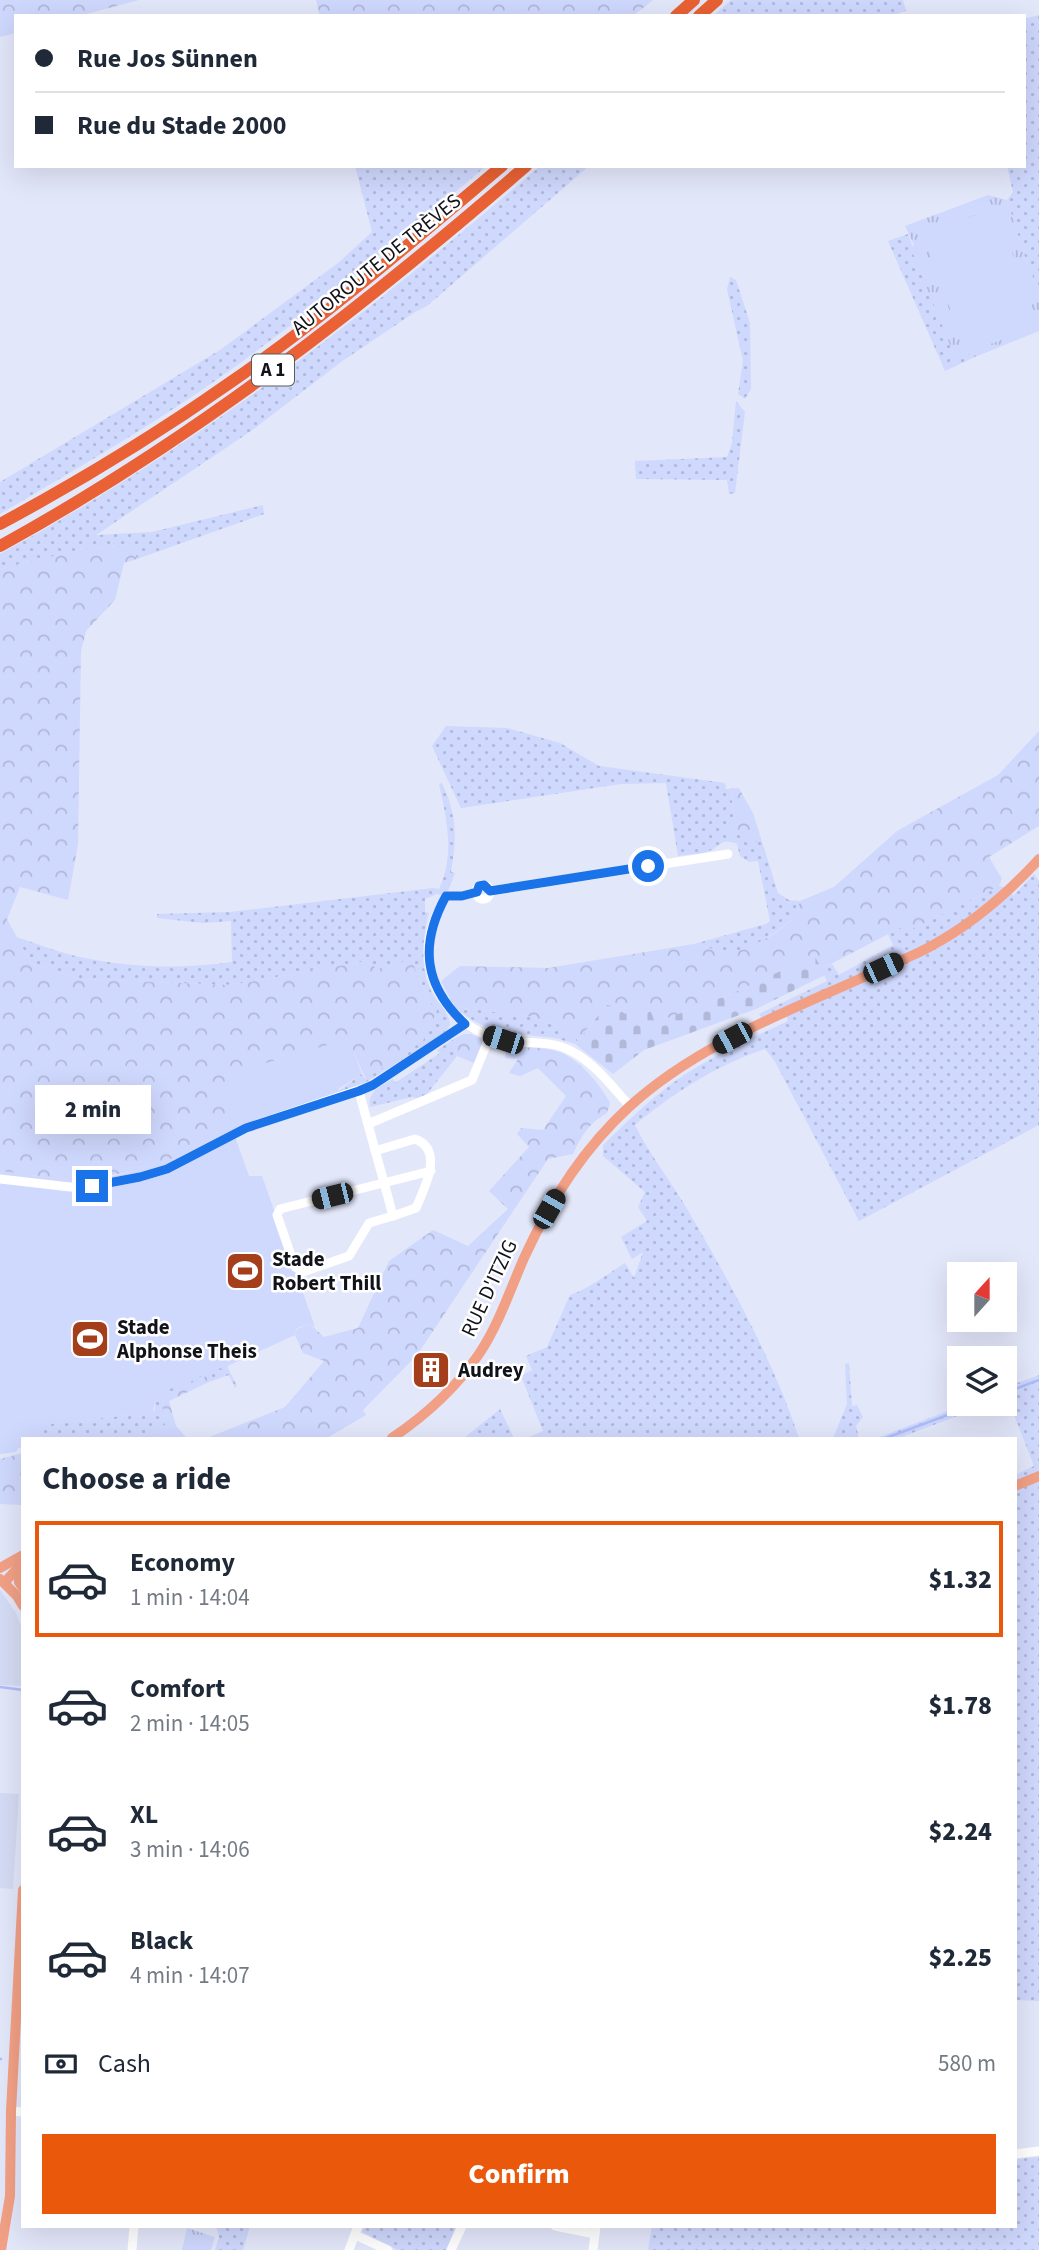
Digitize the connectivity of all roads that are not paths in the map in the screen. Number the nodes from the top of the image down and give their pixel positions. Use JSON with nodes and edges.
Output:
{"nodes":[{"id":1,"x":694,"y":0,"type":"edge"},
{"id":2,"x":716,"y":0,"type":"edge"},
{"id":3,"x":678,"y":14,"type":"edge"},
{"id":4,"x":701,"y":14,"type":"edge"},
{"id":5,"x":500,"y":168,"type":"edge"},
{"id":6,"x":524,"y":168,"type":"edge"},
{"id":7,"x":0,"y":524,"type":"edge"},
{"id":8,"x":0,"y":546,"type":"edge"},
{"id":9,"x":728,"y":854,"type":"dead end"},
{"id":10,"x":1039,"y":859,"type":"edge"},
{"id":11,"x":465,"y":1024,"type":"junction"},
{"id":12,"x":487,"y":1043,"type":"dead end"},
{"id":13,"x":359,"y":1091,"type":"junction"},
{"id":14,"x":630,"y":1106,"type":"junction"},
{"id":15,"x":368,"y":1124,"type":"junction"},
{"id":16,"x":375,"y":1151,"type":"junction"},
{"id":17,"x":431,"y":1171,"type":"junction"},
{"id":18,"x":0,"y":1180,"type":"edge"},
{"id":19,"x":384,"y":1183,"type":"junction"},
{"id":20,"x":393,"y":1216,"type":"junction"},
{"id":21,"x":394,"y":1437,"type":"edge"},
{"id":22,"x":1039,"y":1476,"type":"edge"},
{"id":23,"x":1017,"y":1485,"type":"edge"},
{"id":24,"x":21,"y":1561,"type":"edge"},
{"id":25,"x":0,"y":1568,"type":"edge"},
{"id":26,"x":2,"y":1581,"type":"edge"},
{"id":27,"x":21,"y":1586,"type":"edge"},
{"id":28,"x":21,"y":1604,"type":"edge"},
{"id":29,"x":21,"y":1943,"type":"edge"},
{"id":30,"x":11,"y":2111,"type":"junction"},
{"id":31,"x":21,"y":2112,"type":"edge"},
{"id":32,"x":1039,"y":2151,"type":"edge"},
{"id":33,"x":1017,"y":2154,"type":"edge"},
{"id":34,"x":134,"y":2228,"type":"edge"},
{"id":35,"x":461,"y":2228,"type":"edge"},
{"id":36,"x":576,"y":2228,"type":"edge"},
{"id":37,"x":357,"y":2230,"type":"edge"},
{"id":38,"x":596,"y":2230,"type":"edge"},
{"id":39,"x":1,"y":2250,"type":"edge"},
{"id":40,"x":132,"y":2250,"type":"edge"},
{"id":41,"x":349,"y":2250,"type":"edge"},
{"id":42,"x":388,"y":2250,"type":"edge"},
{"id":43,"x":451,"y":2250,"type":"edge"},
{"id":44,"x":593,"y":2250,"type":"edge"}],
"edges":[{"from":1,"to":3,"type":"highway"},
{"from":2,"to":4,"type":"highway"},
{"from":5,"to":7,"type":"highway","name":"AUTOROUTE DE TRÈVES","number":"A 1"},
{"from":6,"to":8,"type":"highway","name":"AUTOROUTE DE TRÈVES","number":"A 1"},
{"from":9,"to":11,"type":"street"},
{"from":10,"to":14,"type":"main road","name":"RUE D'ITZIG"},
{"from":11,"to":13,"type":"street"},
{"from":11,"to":14,"type":"street"},
{"from":12,"to":15,"type":"street"},
{"from":13,"to":15,"type":"street"},
{"from":13,"to":18,"type":"street"},
{"from":14,"to":21,"type":"main road","name":"RUE D'ITZIG"},
{"from":15,"to":16,"type":"street"},
{"from":16,"to":17,"type":"street"},
{"from":16,"to":19,"type":"street"},
{"from":17,"to":19,"type":"street"},
{"from":17,"to":20,"type":"street"},
{"from":19,"to":20,"type":"street"},
{"from":19,"to":20,"type":"street"},
{"from":22,"to":23,"type":"main road"},
{"from":24,"to":25,"type":"main road"},
{"from":24,"to":26,"type":"main road"},
{"from":24,"to":27,"type":"main road"},
{"from":26,"to":28,"type":"main road"},
{"from":29,"to":30,"type":"main road"},
{"from":30,"to":31,"type":"street"},
{"from":30,"to":39,"type":"main road"},
{"from":32,"to":33,"type":"street"},
{"from":34,"to":40,"type":"street"},
{"from":35,"to":43,"type":"street"},
{"from":36,"to":38,"type":"street"},
{"from":37,"to":41,"type":"street"},
{"from":37,"to":42,"type":"street"},
{"from":38,"to":44,"type":"street"}]}
